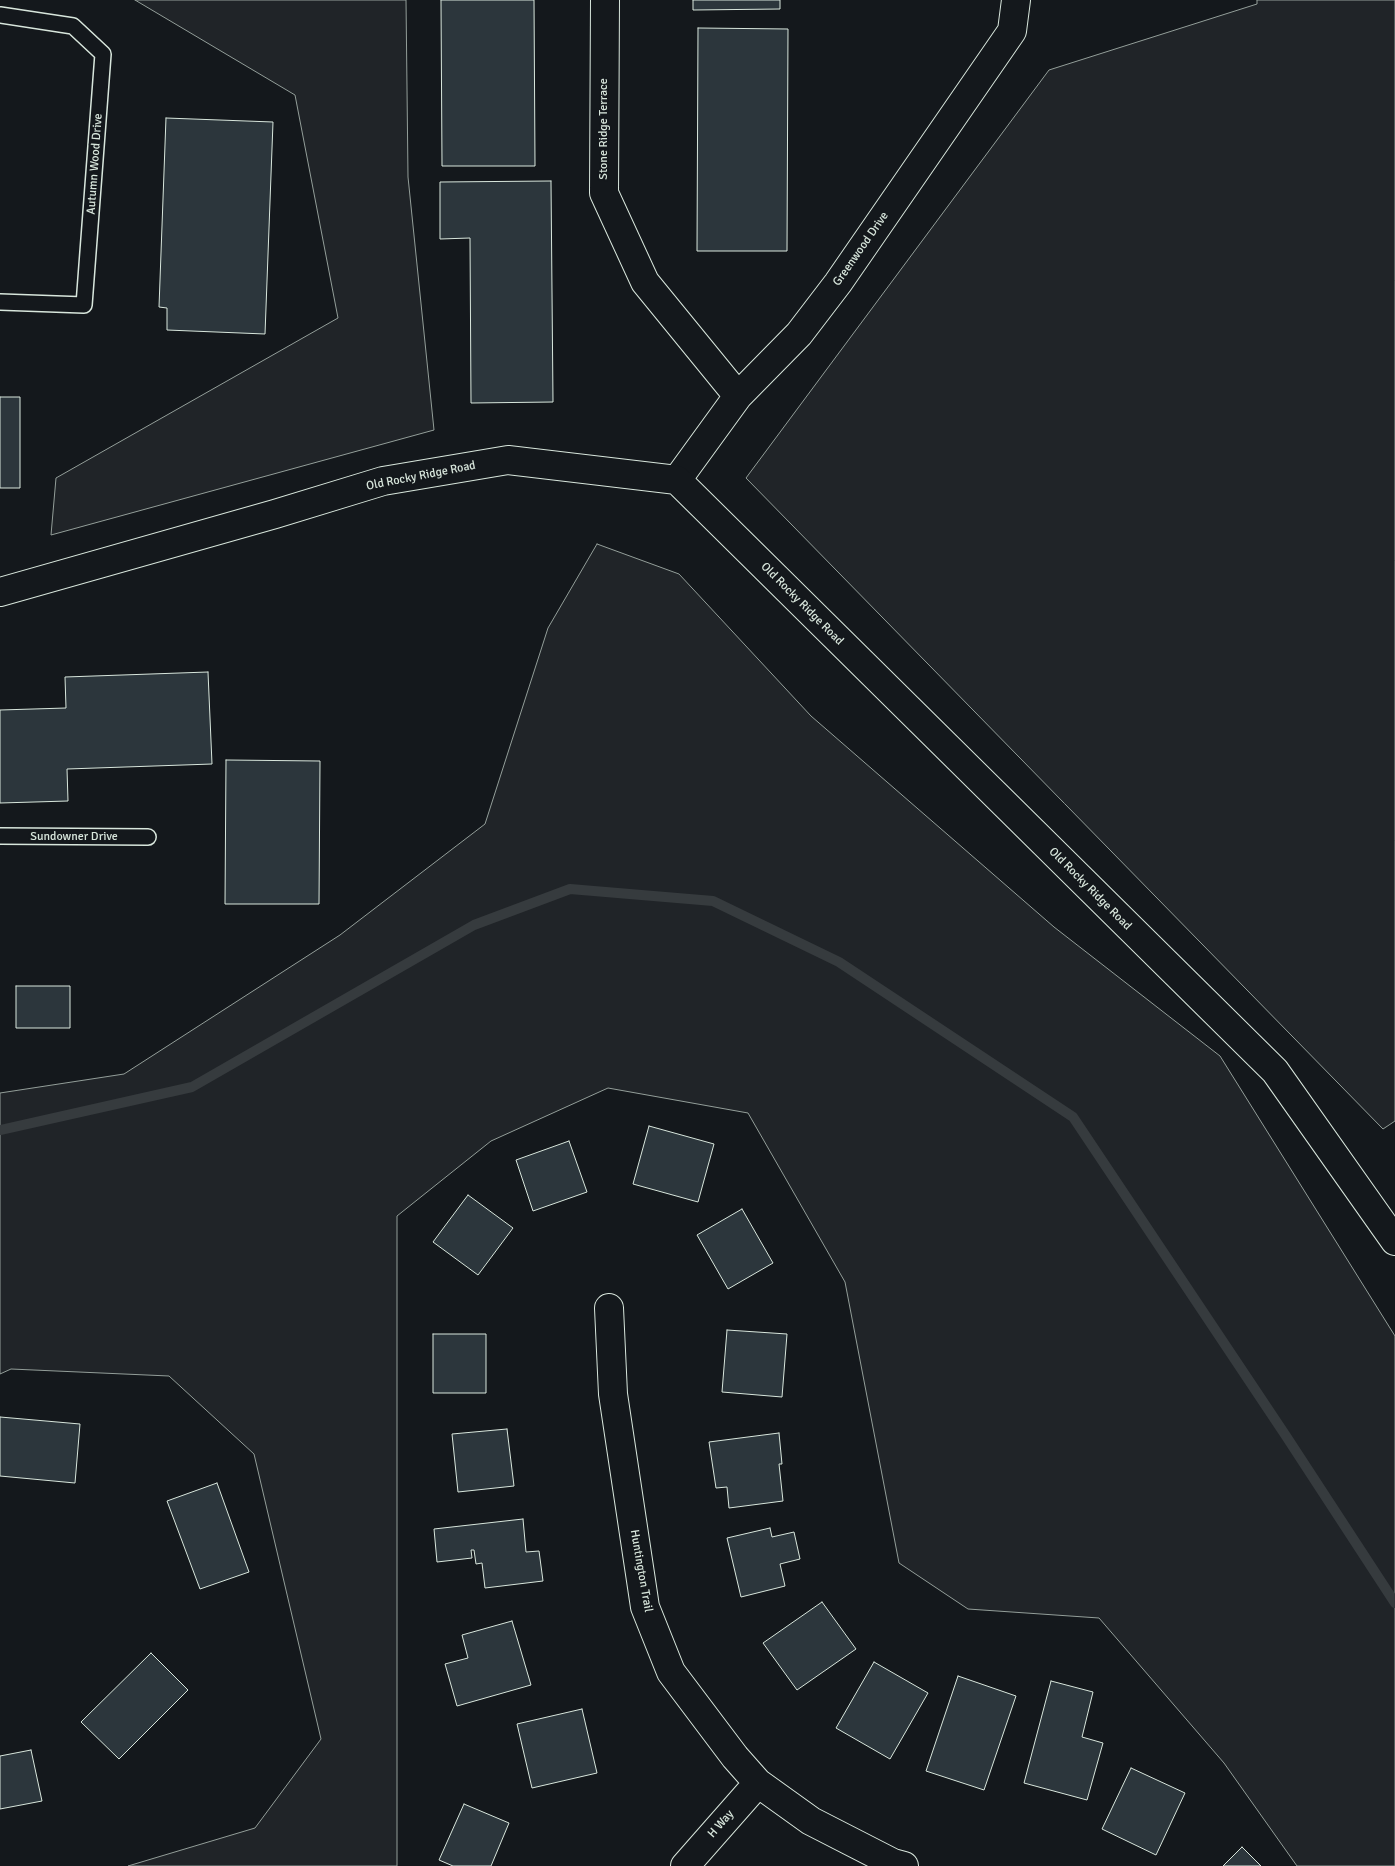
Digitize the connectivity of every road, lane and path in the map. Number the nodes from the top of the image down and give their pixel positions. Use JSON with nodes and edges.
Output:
{"nodes":[{"id":1,"x":605,"y":0,"type":"edge"},
{"id":2,"x":1016,"y":0,"type":"edge"},
{"id":3,"x":0,"y":15,"type":"edge"},
{"id":4,"x":0,"y":302,"type":"edge"},
{"id":5,"x":738,"y":396,"type":"junction"},
{"id":6,"x":677,"y":480,"type":"junction"},
{"id":7,"x":0,"y":592,"type":"edge"},
{"id":8,"x":0,"y":836,"type":"edge"},
{"id":9,"x":148,"y":837,"type":"dead end"},
{"id":10,"x":1395,"y":1241,"type":"edge"},
{"id":11,"x":609,"y":1308,"type":"dead end"},
{"id":12,"x":758,"y":1782,"type":"junction"},
{"id":13,"x":685,"y":1866,"type":"edge"},
{"id":14,"x":904,"y":1866,"type":"edge"}],
"edges":[{"from":1,"to":5,"type":"street","name":"Stone Ridge Terrace"},
{"from":2,"to":5,"type":"street","name":"Greenwood Drive"},
{"from":3,"to":4,"type":"lane","name":"Autumn Wood Drive"},
{"from":5,"to":6,"type":"street","name":"Greenwood Drive"},
{"from":6,"to":7,"type":"street","name":"Old Rocky Ridge Road"},
{"from":6,"to":10,"type":"street","name":"Old Rocky Ridge Road"},
{"from":8,"to":9,"type":"lane","name":"Sundowner Drive"},
{"from":11,"to":12,"type":"street","name":"Huntington Trail"},
{"from":12,"to":13,"type":"street","name":"H Way"},
{"from":12,"to":14,"type":"street","name":"Huntington Trail"}]}
